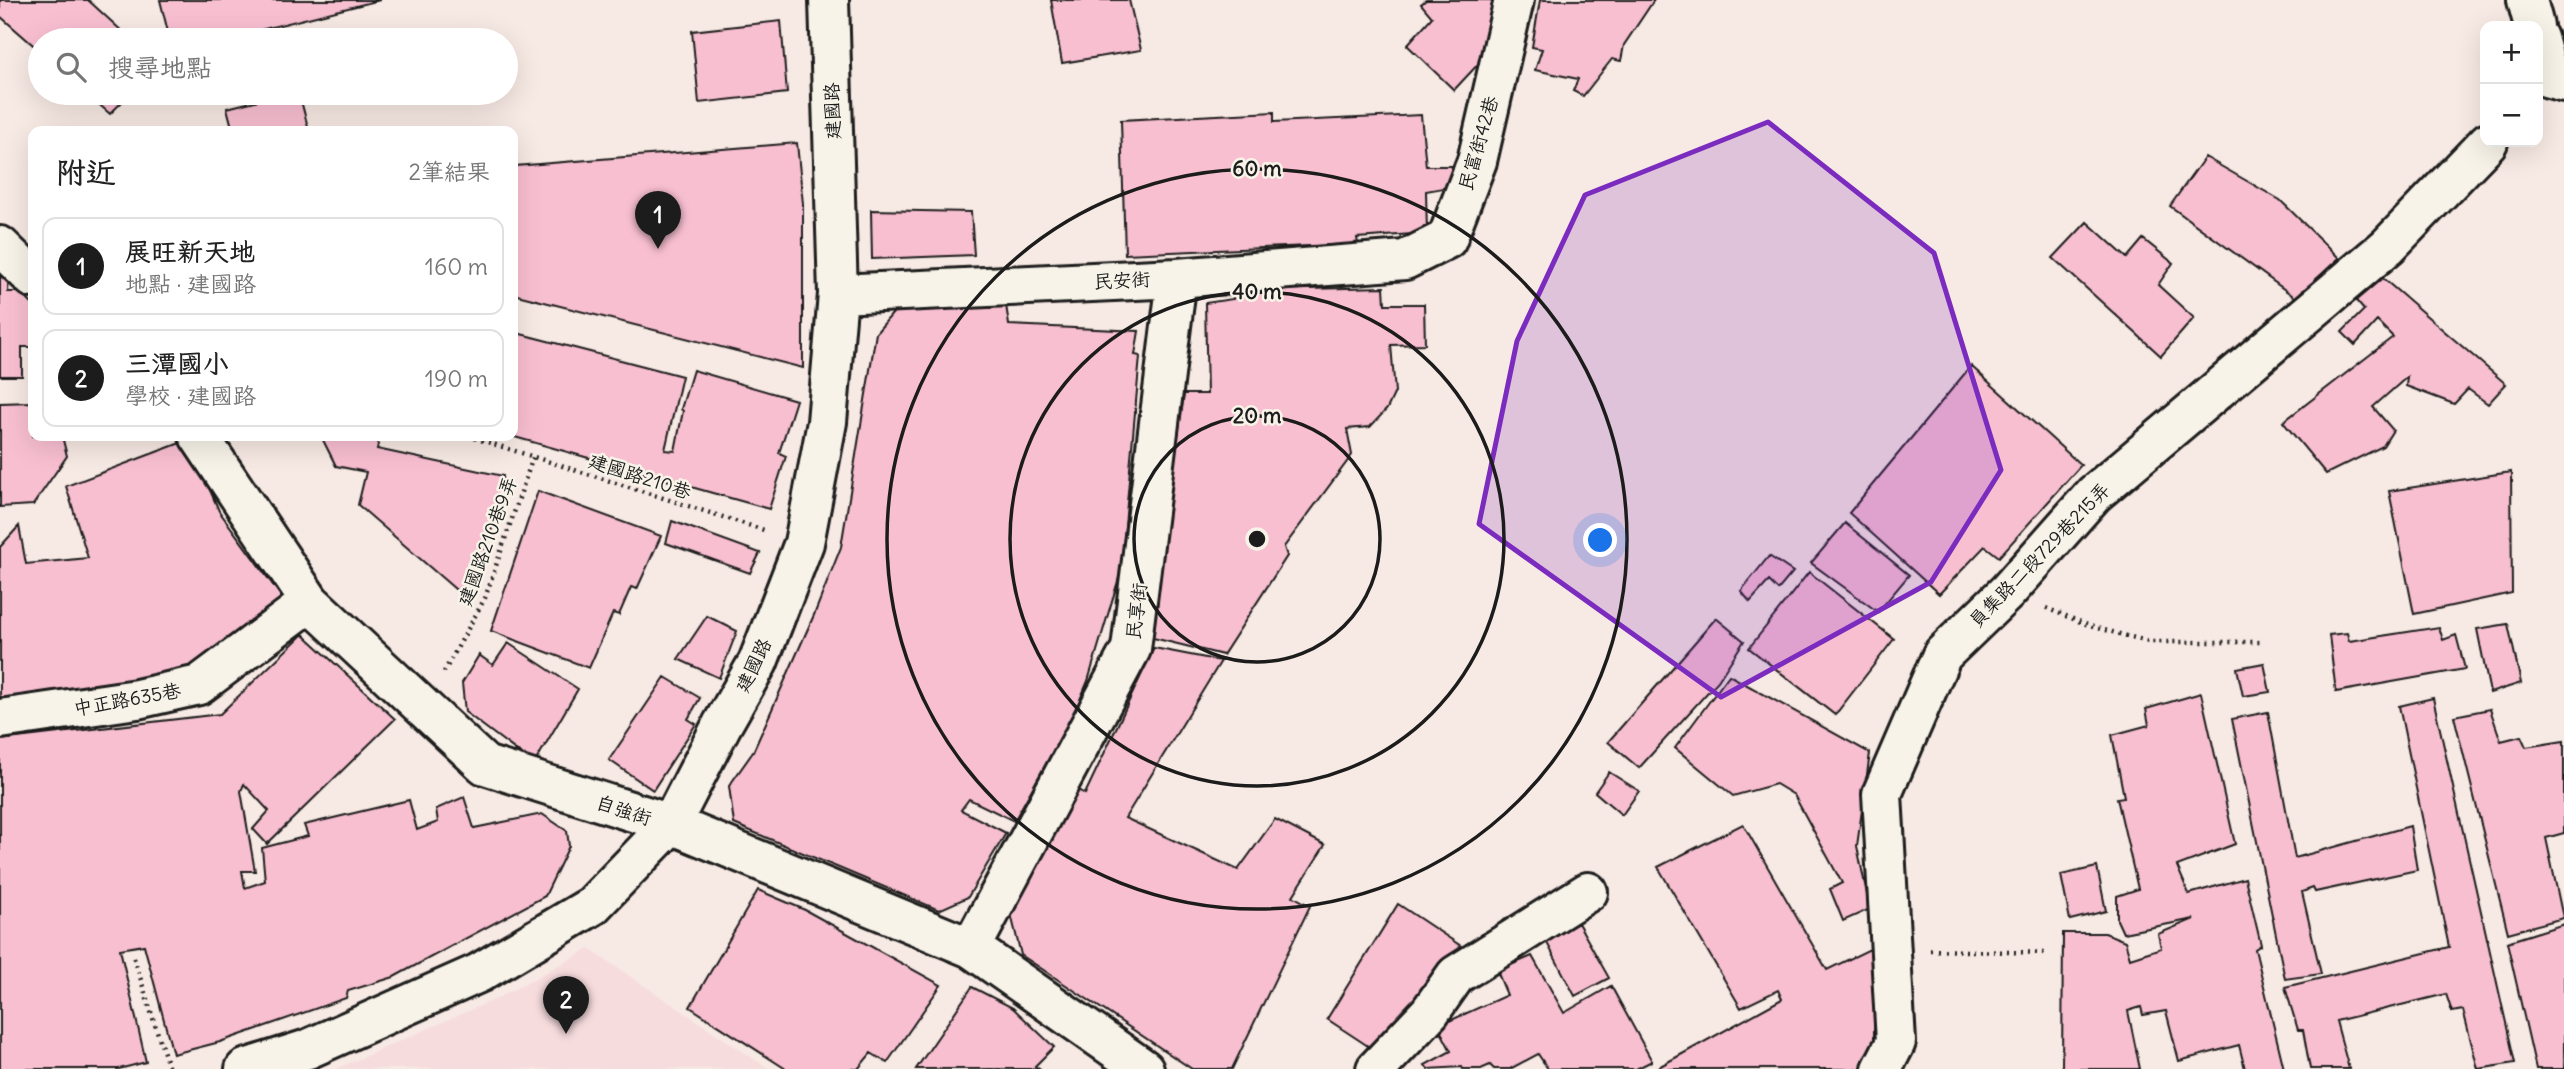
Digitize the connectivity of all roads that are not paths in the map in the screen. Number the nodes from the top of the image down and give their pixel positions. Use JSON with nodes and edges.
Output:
{"nodes":[{"id":1,"x":828,"y":0,"type":"edge"},
{"id":2,"x":1514,"y":0,"type":"edge"},
{"id":3,"x":2527,"y":0,"type":"edge"},
{"id":4,"x":2533,"y":21,"type":"edge"},
{"id":5,"x":2543,"y":57,"type":"edge"},
{"id":6,"x":2550,"y":83,"type":"edge"},
{"id":7,"x":2483,"y":147,"type":"edge"},
{"id":8,"x":0,"y":246,"type":"edge"},
{"id":9,"x":1405,"y":260,"type":"joint"},
{"id":10,"x":28,"y":273,"type":"edge"},
{"id":11,"x":1177,"y":278,"type":"junction"},
{"id":12,"x":838,"y":295,"type":"junction"},
{"id":13,"x":203,"y":441,"type":"edge"},
{"id":14,"x":310,"y":602,"type":"junction"},
{"id":15,"x":0,"y":719,"type":"edge"},
{"id":16,"x":671,"y":824,"type":"junction"},
{"id":17,"x":1588,"y":891,"type":"dead end"},
{"id":18,"x":971,"y":948,"type":"junction"},
{"id":19,"x":244,"y":1069,"type":"edge"},
{"id":20,"x":1144,"y":1069,"type":"edge"},
{"id":21,"x":1376,"y":1069,"type":"edge"},
{"id":22,"x":1882,"y":1069,"type":"edge"}],
"edges":[{"from":1,"to":12,"type":"street","name":"建國路"},
{"from":2,"to":9,"type":"street","name":"民富街42巷"},
{"from":3,"to":4,"type":"street"},
{"from":5,"to":6,"type":"street"},
{"from":7,"to":22,"type":"street","name":"員集路二段729巷215弄"},
{"from":8,"to":10,"type":"street"},
{"from":9,"to":11,"type":"street","name":"民安街"},
{"from":11,"to":12,"type":"street","name":"民安街"},
{"from":11,"to":18,"type":"street","name":"民享街"},
{"from":12,"to":16,"type":"street","name":"建國路"},
{"from":13,"to":14,"type":"street","name":"自強街"},
{"from":14,"to":15,"type":"street","name":"中正路635巷"},
{"from":14,"to":16,"type":"street","name":"自強街"},
{"from":16,"to":18,"type":"street","name":"自強街"},
{"from":16,"to":19,"type":"street","name":"建國路"},
{"from":17,"to":21,"type":"street"},
{"from":18,"to":20,"type":"street","name":"自強街"}]}
